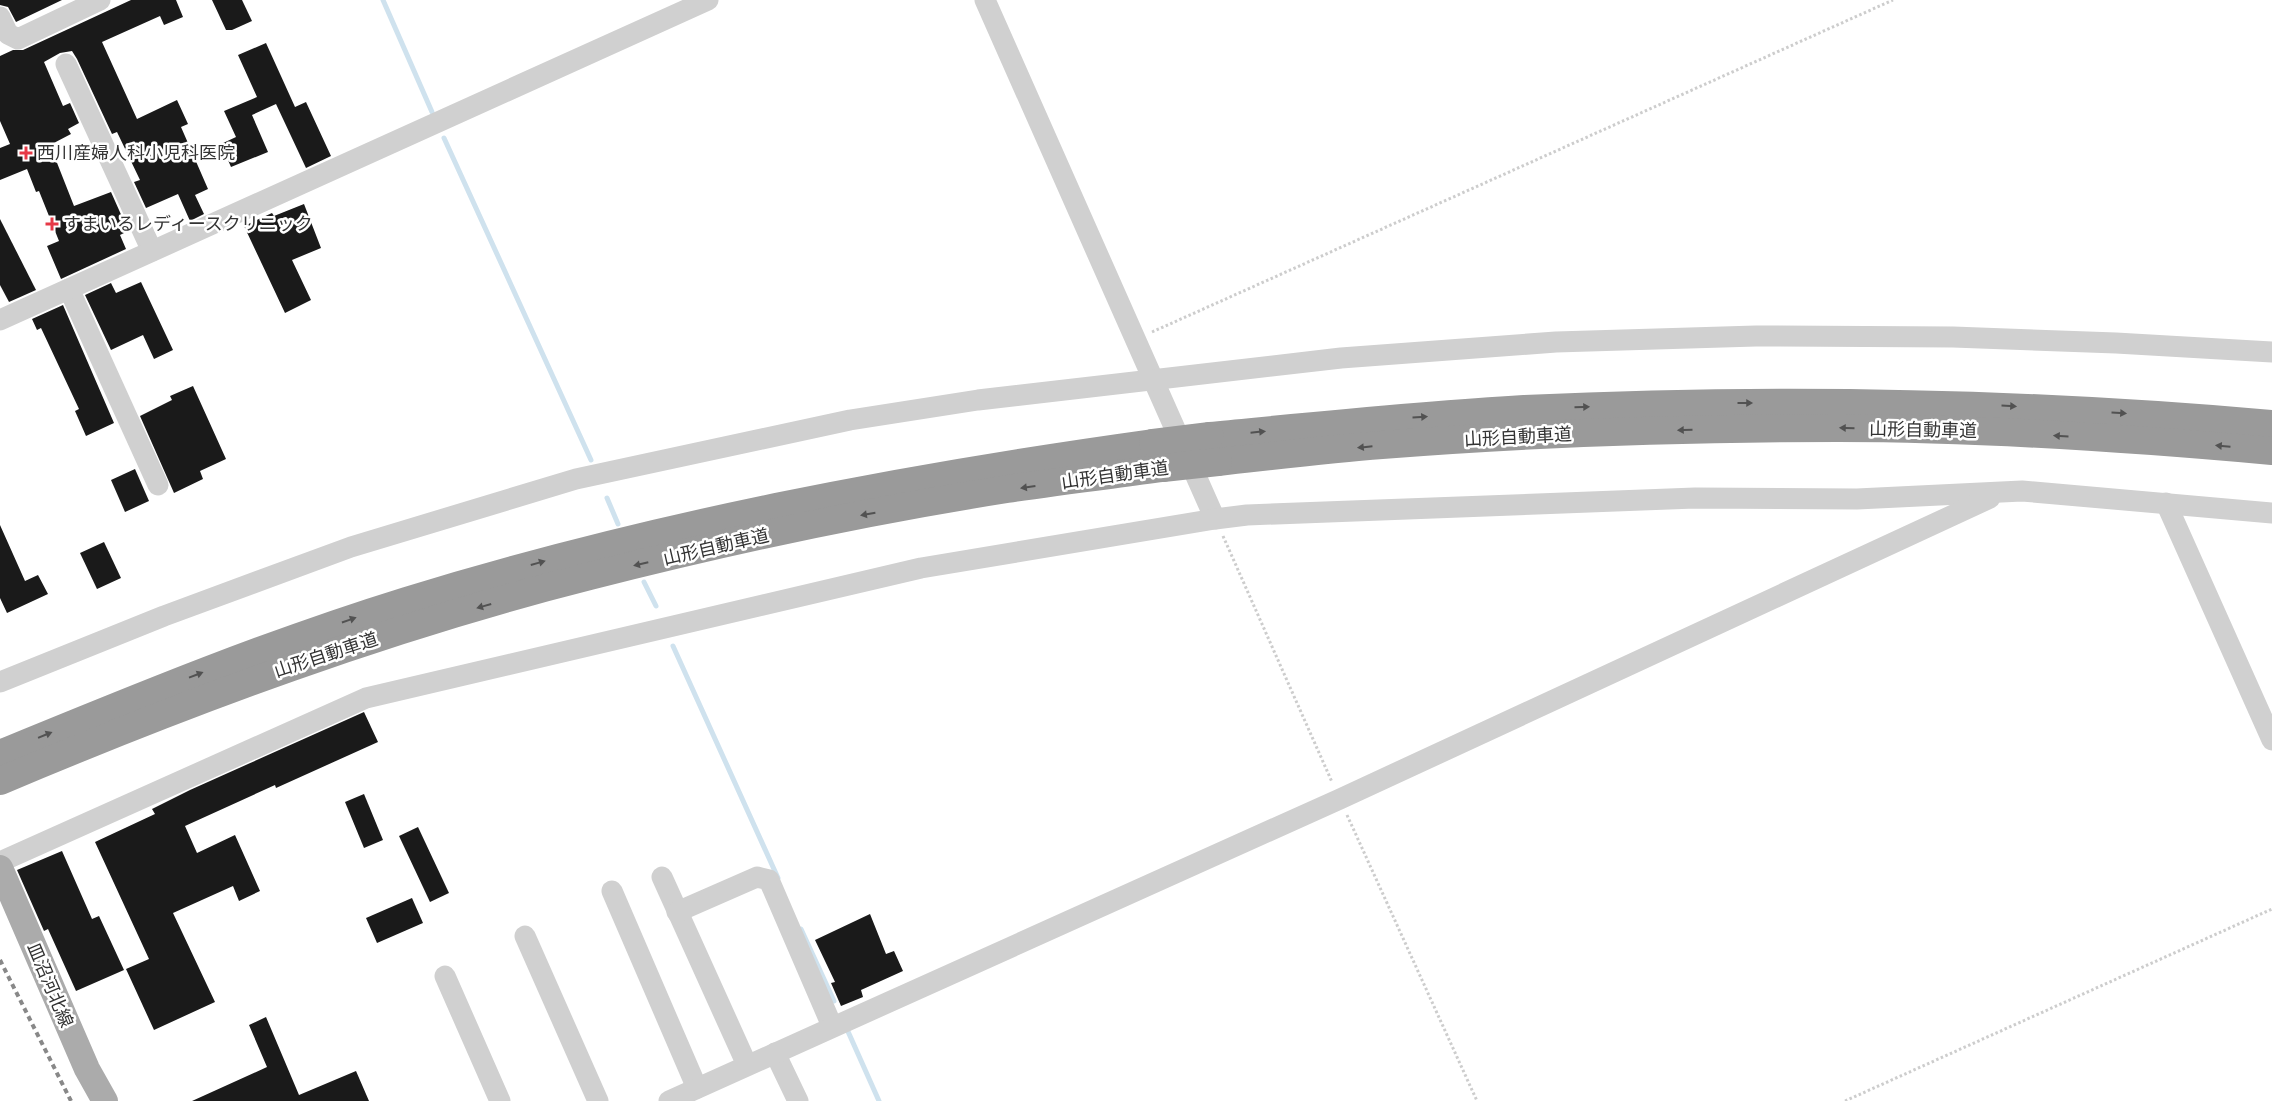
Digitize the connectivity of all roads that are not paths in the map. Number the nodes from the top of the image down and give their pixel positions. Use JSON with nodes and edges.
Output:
{"nodes":[{"id":1,"x":708,"y":0,"type":"edge"},
{"id":2,"x":985,"y":0,"type":"edge"},
{"id":3,"x":97,"y":1,"type":"edge"},
{"id":4,"x":0,"y":17,"type":"edge"},
{"id":5,"x":66,"y":64,"type":"dead end"},
{"id":6,"x":152,"y":251,"type":"junction"},
{"id":7,"x":69,"y":289,"type":"junction"},
{"id":8,"x":0,"y":320,"type":"edge"},
{"id":9,"x":2272,"y":352,"type":"edge"},
{"id":10,"x":1152,"y":378,"type":"junction"},
{"id":11,"x":1983,"y":418,"type":"junction"},
{"id":12,"x":2272,"y":424,"type":"edge"},
{"id":13,"x":2272,"y":451,"type":"edge"},
{"id":14,"x":158,"y":485,"type":"dead end"},
{"id":15,"x":2000,"y":493,"type":"junction"},
{"id":16,"x":2166,"y":503,"type":"junction"},
{"id":17,"x":2272,"y":513,"type":"edge"},
{"id":18,"x":1215,"y":519,"type":"junction"},
{"id":19,"x":0,"y":682,"type":"edge"},
{"id":20,"x":2272,"y":740,"type":"edge"},
{"id":21,"x":0,"y":754,"type":"edge"},
{"id":22,"x":0,"y":781,"type":"edge"},
{"id":23,"x":0,"y":862,"type":"edge"},
{"id":24,"x":0,"y":868,"type":"edge"},
{"id":25,"x":662,"y":878,"type":"dead end"},
{"id":26,"x":612,"y":892,"type":"dead end"},
{"id":27,"x":678,"y":912,"type":"junction"},
{"id":28,"x":525,"y":936,"type":"dead end"},
{"id":29,"x":445,"y":976,"type":"dead end"},
{"id":30,"x":832,"y":1026,"type":"junction"},
{"id":31,"x":775,"y":1053,"type":"junction"},
{"id":32,"x":747,"y":1065,"type":"junction"},
{"id":33,"x":698,"y":1088,"type":"junction"},
{"id":34,"x":105,"y":1101,"type":"edge"},
{"id":35,"x":500,"y":1101,"type":"edge"},
{"id":36,"x":598,"y":1101,"type":"edge"},
{"id":37,"x":669,"y":1101,"type":"edge"},
{"id":38,"x":798,"y":1101,"type":"edge"}],
"edges":[{"from":1,"to":6,"type":"street"},
{"from":2,"to":10,"type":"street"},
{"from":3,"to":4,"type":"street"},
{"from":5,"to":6,"type":"street"},
{"from":6,"to":7,"type":"street"},
{"from":7,"to":8,"type":"street"},
{"from":7,"to":14,"type":"street"},
{"from":9,"to":10,"type":"street"},
{"from":10,"to":18,"type":"street"},
{"from":10,"to":19,"type":"street"},
{"from":11,"to":12,"type":"highway","name":"山形自動車道","one_way":true},
{"from":13,"to":11,"type":"highway","name":"山形自動車道","one_way":true},
{"from":21,"to":11,"type":"highway","name":"山形自動車道","one_way":true,"bridge":true},
{"from":11,"to":22,"type":"highway","name":"山形自動車道","one_way":true,"bridge":true},
{"from":15,"to":16,"type":"street"},
{"from":15,"to":18,"type":"street"},
{"from":15,"to":30,"type":"street"},
{"from":16,"to":17,"type":"street"},
{"from":16,"to":20,"type":"street"},
{"from":18,"to":23,"type":"street"},
{"from":24,"to":34,"type":"main road","name":"皿沼河北線"},
{"from":25,"to":27,"type":"street"},
{"from":26,"to":33,"type":"street"},
{"from":27,"to":30,"type":"street"},
{"from":27,"to":32,"type":"street"},
{"from":28,"to":36,"type":"street"},
{"from":29,"to":35,"type":"street"},
{"from":30,"to":31,"type":"street"},
{"from":31,"to":32,"type":"street"},
{"from":31,"to":38,"type":"street"},
{"from":32,"to":33,"type":"street"},
{"from":33,"to":37,"type":"street"}]}
